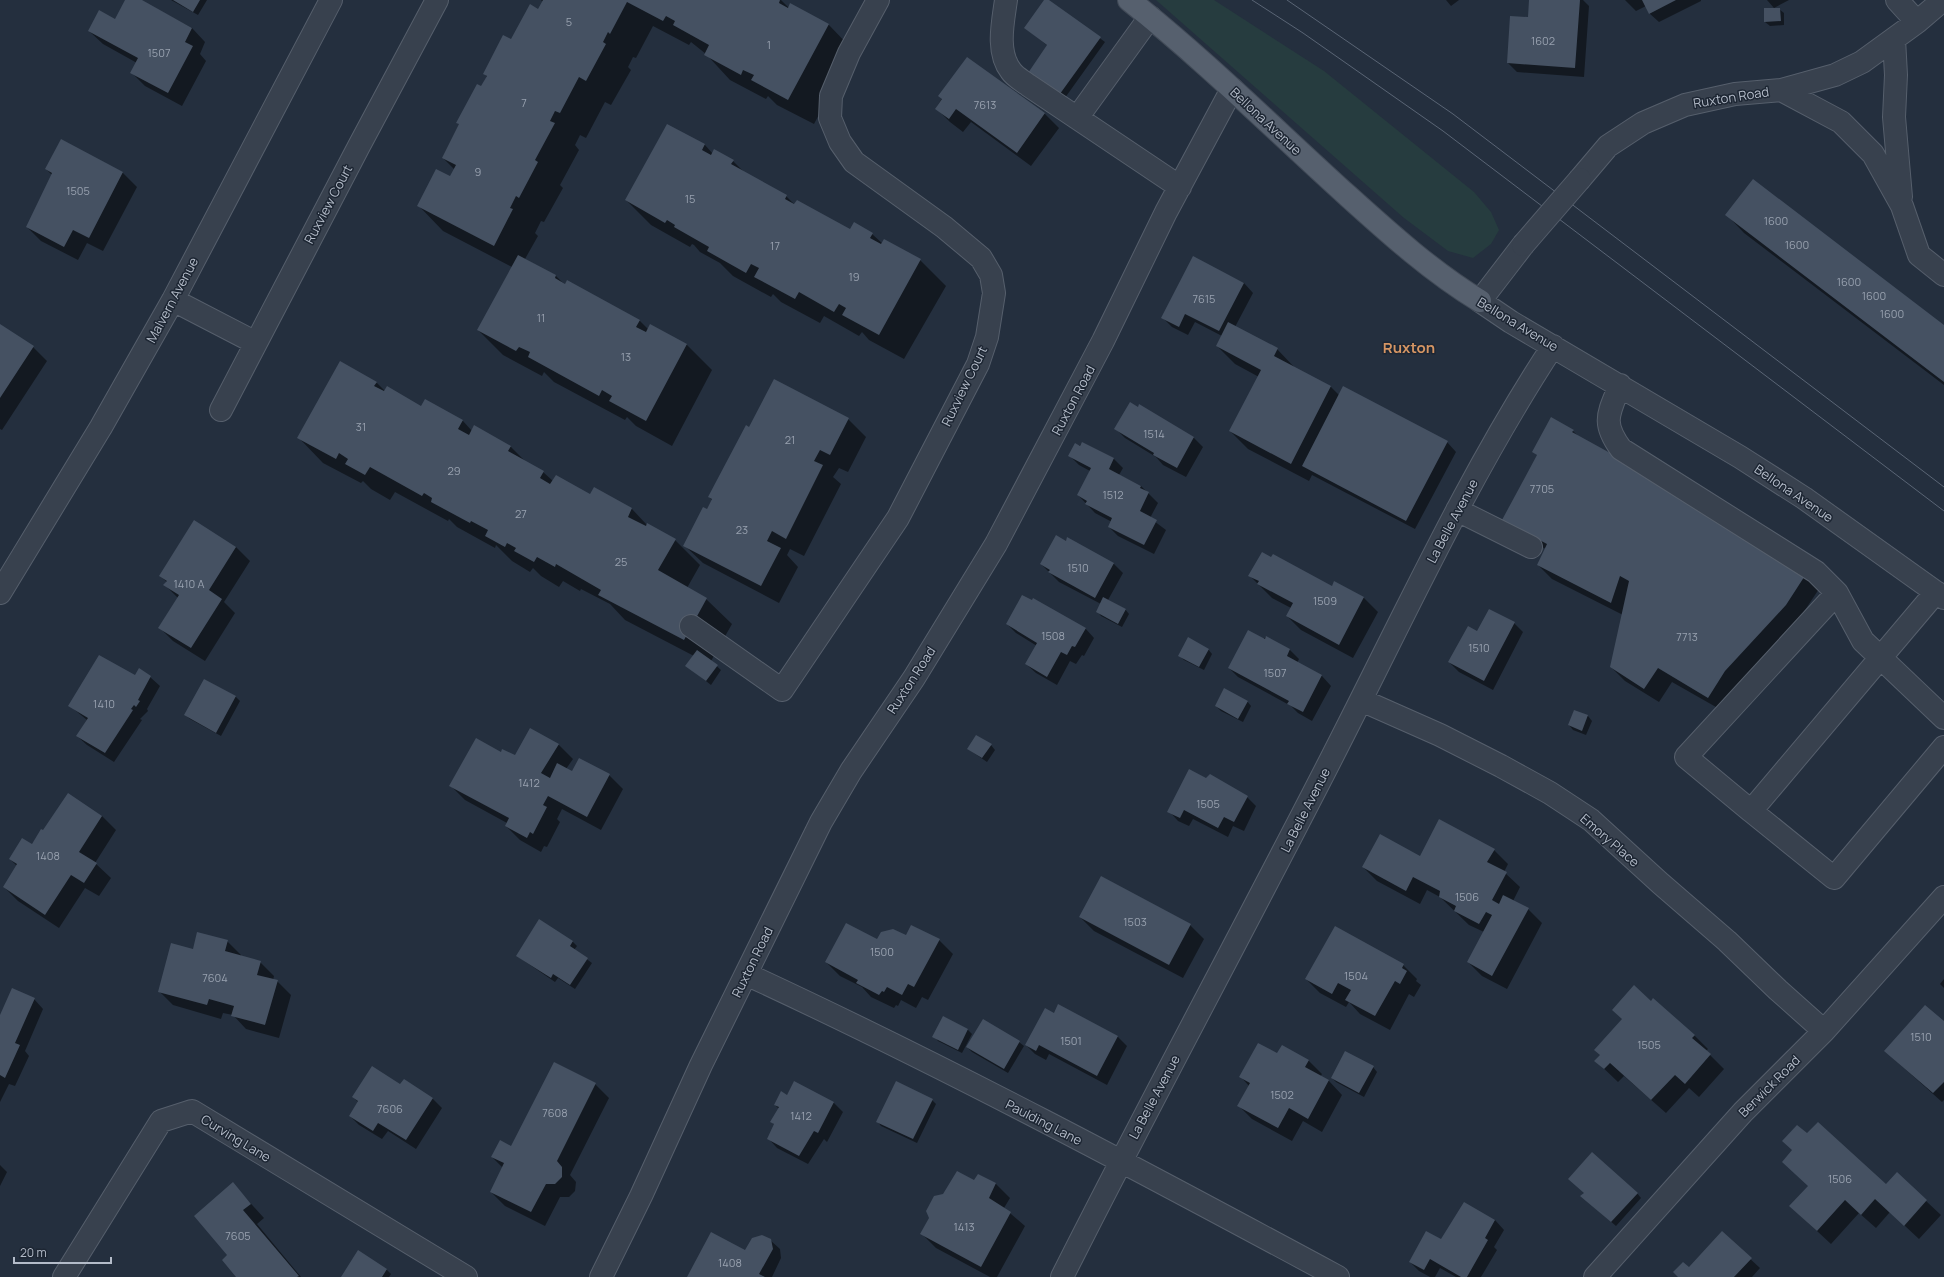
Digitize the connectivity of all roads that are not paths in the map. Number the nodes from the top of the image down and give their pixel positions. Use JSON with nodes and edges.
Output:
{"nodes":[{"id":1,"x":331,"y":0,"type":"edge"},
{"id":2,"x":437,"y":0,"type":"edge"},
{"id":3,"x":878,"y":0,"type":"edge"},
{"id":4,"x":1006,"y":0,"type":"edge"},
{"id":5,"x":1129,"y":0,"type":"edge"},
{"id":6,"x":1897,"y":0,"type":"edge"},
{"id":7,"x":1943,"y":0,"type":"edge"},
{"id":8,"x":1150,"y":17,"type":"junction"},
{"id":9,"x":1917,"y":22,"type":"junction"},
{"id":10,"x":1894,"y":39,"type":"junction"},
{"id":11,"x":1232,"y":89,"type":"junction"},
{"id":12,"x":1781,"y":90,"type":"junction"},
{"id":13,"x":1077,"y":118,"type":"junction"},
{"id":14,"x":1180,"y":187,"type":"junction"},
{"id":15,"x":1902,"y":206,"type":"junction"},
{"id":16,"x":1944,"y":275,"type":"edge"},
{"id":17,"x":173,"y":300,"type":"junction"},
{"id":18,"x":1480,"y":301,"type":"junction"},
{"id":19,"x":256,"y":343,"type":"junction"},
{"id":20,"x":1553,"y":346,"type":"junction"},
{"id":21,"x":1620,"y":385,"type":"junction"},
{"id":22,"x":221,"y":410,"type":"dead end"},
{"id":23,"x":1457,"y":510,"type":"junction"},
{"id":24,"x":1531,"y":548,"type":"dead end"},
{"id":25,"x":0,"y":593,"type":"edge"},
{"id":26,"x":1837,"y":593,"type":"junction"},
{"id":27,"x":1940,"y":595,"type":"edge"},
{"id":28,"x":691,"y":626,"type":"dead end"},
{"id":29,"x":1881,"y":659,"type":"junction"},
{"id":30,"x":1361,"y":700,"type":"junction"},
{"id":31,"x":1944,"y":718,"type":"edge"},
{"id":32,"x":1944,"y":747,"type":"edge"},
{"id":33,"x":1751,"y":811,"type":"junction"},
{"id":34,"x":1944,"y":897,"type":"edge"},
{"id":35,"x":746,"y":974,"type":"junction"},
{"id":36,"x":1824,"y":1031,"type":"junction"},
{"id":37,"x":1120,"y":1162,"type":"junction"},
{"id":38,"x":64,"y":1277,"type":"edge"},
{"id":39,"x":466,"y":1277,"type":"edge"},
{"id":40,"x":601,"y":1277,"type":"edge"},
{"id":41,"x":1062,"y":1277,"type":"edge"},
{"id":42,"x":1338,"y":1277,"type":"edge"},
{"id":43,"x":1595,"y":1277,"type":"edge"}],
"edges":[{"from":1,"to":17,"type":"street","name":"Malvern Avenue"},
{"from":2,"to":19,"type":"street","name":"Ruxview Court"},
{"from":3,"to":28,"type":"street","name":"Ruxview Court"},
{"from":4,"to":13,"type":"street"},
{"from":5,"to":8,"type":"main road","name":"Bellona Avenue"},
{"from":6,"to":9,"type":"street"},
{"from":7,"to":9,"type":"street","name":"Ruxton Road"},
{"from":8,"to":11,"type":"main road","name":"Bellona Avenue"},
{"from":8,"to":13,"type":"street"},
{"from":9,"to":10,"type":"street","name":"Ruxton Road"},
{"from":10,"to":12,"type":"street","name":"Ruxton Road"},
{"from":10,"to":15,"type":"street"},
{"from":11,"to":14,"type":"street","name":"Ruxton Road"},
{"from":11,"to":18,"type":"main road","name":"Bellona Avenue"},
{"from":12,"to":15,"type":"street"},
{"from":12,"to":18,"type":"street","name":"Ruxton Road","bridge":true},
{"from":13,"to":14,"type":"street"},
{"from":14,"to":35,"type":"street","name":"Ruxton Road"},
{"from":15,"to":16,"type":"street"},
{"from":17,"to":19,"type":"street"},
{"from":17,"to":25,"type":"street","name":"Malvern Avenue"},
{"from":18,"to":20,"type":"street","name":"Bellona Avenue"},
{"from":19,"to":22,"type":"street","name":"Ruxview Court"},
{"from":20,"to":21,"type":"street","name":"Bellona Avenue"},
{"from":20,"to":23,"type":"street","name":"La Belle Avenue"},
{"from":21,"to":26,"type":"street"},
{"from":21,"to":27,"type":"street","name":"Bellona Avenue"},
{"from":23,"to":24,"type":"street"},
{"from":23,"to":30,"type":"street","name":"La Belle Avenue"},
{"from":26,"to":29,"type":"street"},
{"from":26,"to":33,"type":"street"},
{"from":27,"to":29,"type":"street"},
{"from":29,"to":31,"type":"street"},
{"from":29,"to":33,"type":"street"},
{"from":30,"to":36,"type":"street","name":"Emory Place"},
{"from":30,"to":37,"type":"street","name":"La Belle Avenue"},
{"from":32,"to":33,"type":"street"},
{"from":34,"to":36,"type":"street","name":"Berwick Road"},
{"from":35,"to":37,"type":"street","name":"Paulding Lane"},
{"from":35,"to":40,"type":"street","name":"Ruxton Road"},
{"from":36,"to":43,"type":"street","name":"Berwick Road"},
{"from":37,"to":41,"type":"street","name":"La Belle Avenue"},
{"from":37,"to":42,"type":"street","name":"Paulding Lane"},
{"from":38,"to":39,"type":"street","name":"Curving Lane"}]}
